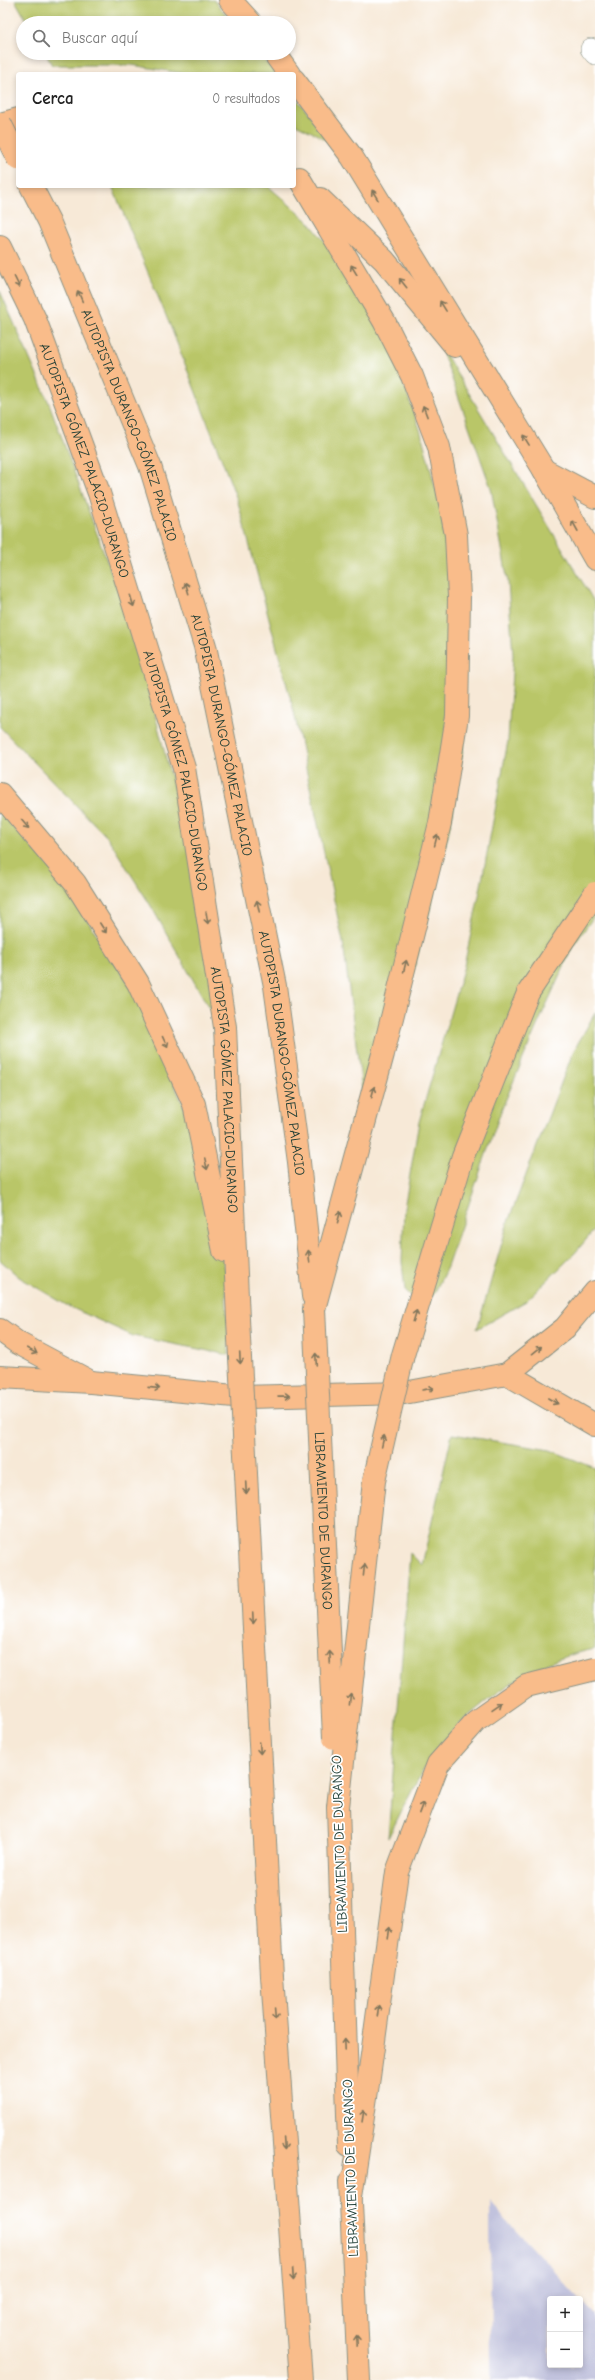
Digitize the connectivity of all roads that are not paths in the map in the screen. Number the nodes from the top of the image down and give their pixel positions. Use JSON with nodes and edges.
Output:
{"nodes":[{"id":1,"x":230,"y":0,"type":"edge"},
{"id":2,"x":245,"y":16,"type":"edge"},
{"id":3,"x":279,"y":60,"type":"edge"},
{"id":4,"x":288,"y":72,"type":"edge"},
{"id":5,"x":296,"y":83,"type":"edge"},
{"id":6,"x":16,"y":120,"type":"edge"},
{"id":7,"x":0,"y":124,"type":"edge"},
{"id":8,"x":16,"y":155,"type":"edge"},
{"id":9,"x":297,"y":177,"type":"edge"},
{"id":10,"x":32,"y":188,"type":"edge"},
{"id":11,"x":0,"y":247,"type":"edge"},
{"id":12,"x":508,"y":410,"type":"junction"},
{"id":13,"x":544,"y":470,"type":"junction"},
{"id":14,"x":595,"y":498,"type":"edge"},
{"id":15,"x":595,"y":559,"type":"edge"},
{"id":16,"x":0,"y":794,"type":"edge"},
{"id":17,"x":595,"y":893,"type":"edge"},
{"id":18,"x":595,"y":1292,"type":"edge"},
{"id":19,"x":314,"y":1309,"type":"junction"},
{"id":20,"x":238,"y":1319,"type":"junction"},
{"id":21,"x":0,"y":1330,"type":"edge"},
{"id":22,"x":506,"y":1374,"type":"junction"},
{"id":23,"x":0,"y":1377,"type":"edge"},
{"id":24,"x":91,"y":1382,"type":"junction"},
{"id":25,"x":595,"y":1425,"type":"edge"},
{"id":26,"x":595,"y":1669,"type":"edge"},
{"id":27,"x":338,"y":1807,"type":"junction"},
{"id":28,"x":351,"y":2196,"type":"junction"},
{"id":29,"x":301,"y":2380,"type":"edge"},
{"id":30,"x":359,"y":2380,"type":"edge"}],
"edges":[{"from":1,"to":2,"type":"main road"},
{"from":3,"to":4,"type":"main road"},
{"from":12,"to":5,"type":"main road","one_way":true},
{"from":6,"to":7,"type":"main road"},
{"from":7,"to":8,"type":"main road","bridge":true},
{"from":12,"to":9,"type":"main road","one_way":true},
{"from":19,"to":9,"type":"main road","one_way":true},
{"from":19,"to":10,"type":"main road","name":"AUTOPISTA DURANGO-GÓMEZ PALACIO","one_way":true},
{"from":11,"to":20,"type":"main road","name":"AUTOPISTA GÓMEZ PALACIO-DURANGO","one_way":true},
{"from":13,"to":12,"type":"main road","one_way":true},
{"from":13,"to":14,"type":"main road"},
{"from":15,"to":13,"type":"main road","one_way":true},
{"from":16,"to":20,"type":"main road","one_way":true},
{"from":27,"to":17,"type":"main road","one_way":true,"bridge":true},
{"from":22,"to":18,"type":"main road","one_way":true},
{"from":27,"to":19,"type":"main road","name":"LIBRAMIENTO DE DURANGO","one_way":true,"bridge":true},
{"from":20,"to":29,"type":"main road","one_way":true,"bridge":true},
{"from":21,"to":24,"type":"main road","one_way":true},
{"from":24,"to":22,"type":"main road","one_way":true},
{"from":22,"to":25,"type":"main road","one_way":true},
{"from":23,"to":24,"type":"main road"},
{"from":28,"to":26,"type":"main road","one_way":true},
{"from":28,"to":27,"type":"main road","name":"LIBRAMIENTO DE DURANGO","one_way":true},
{"from":30,"to":28,"type":"main road","name":"LIBRAMIENTO DE DURANGO","one_way":true}]}
